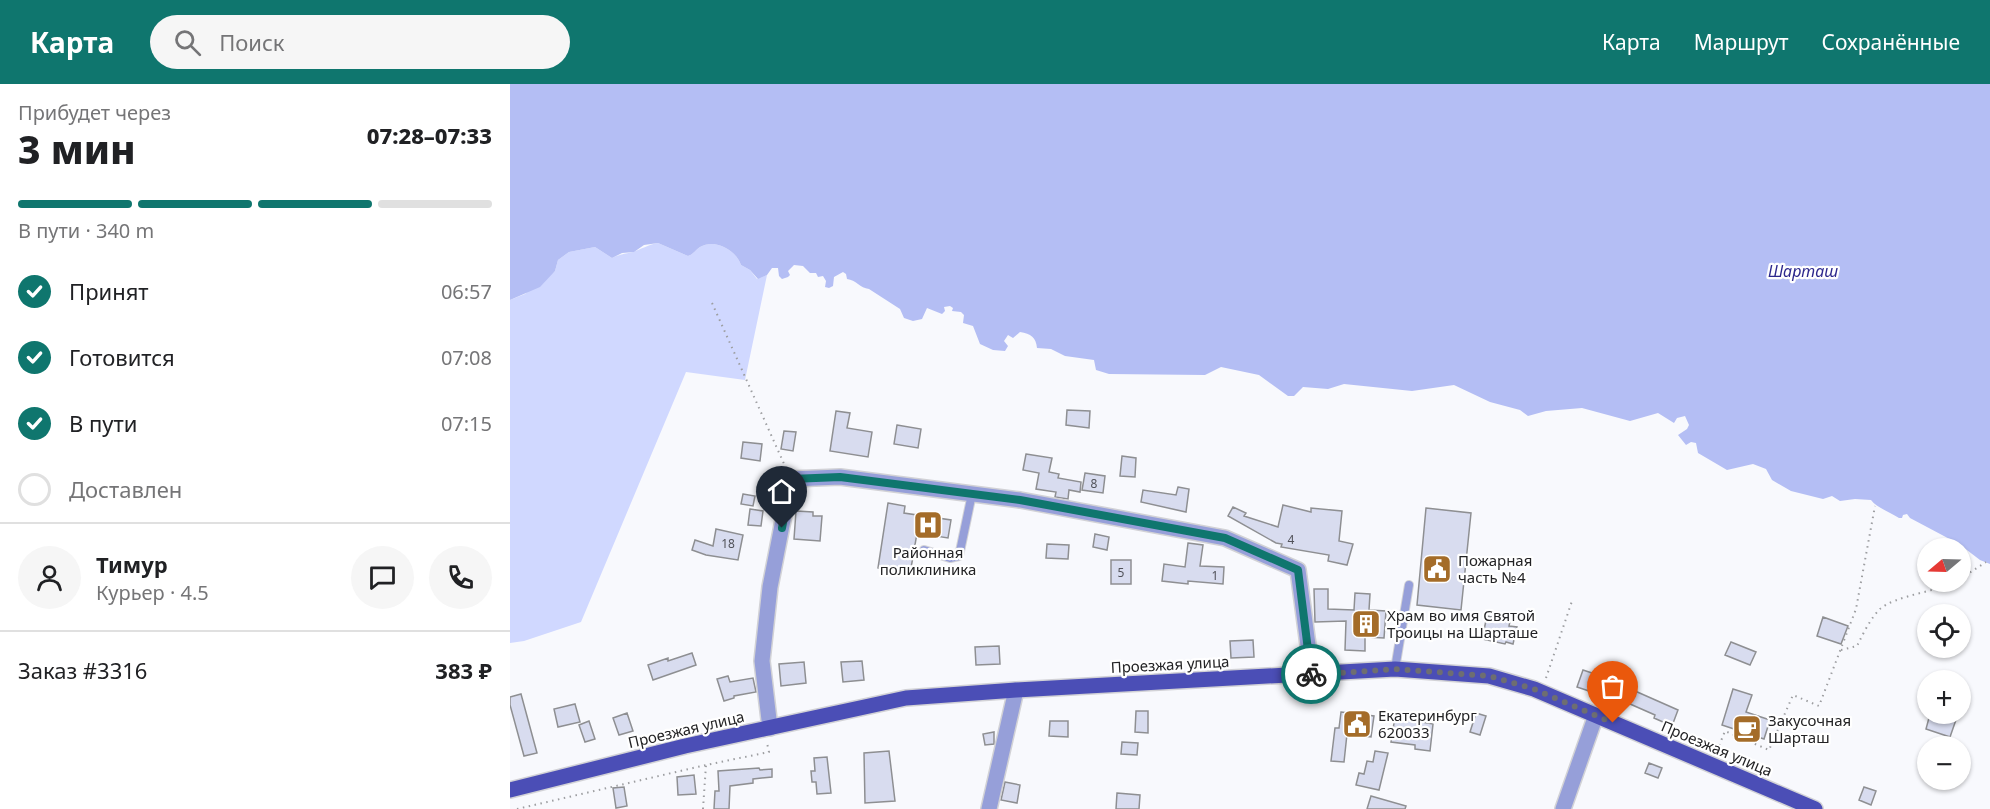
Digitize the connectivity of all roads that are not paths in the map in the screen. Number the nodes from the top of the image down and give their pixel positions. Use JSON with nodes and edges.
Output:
{"nodes":[{"id":1,"x":972,"y":494,"type":"junction"},
{"id":2,"x":924,"y":550,"type":"dead end"},
{"id":3,"x":1409,"y":585,"type":"dead end"},
{"id":4,"x":1395,"y":669,"type":"junction"},
{"id":5,"x":1312,"y":675,"type":"junction"},
{"id":6,"x":1016,"y":690,"type":"junction"},
{"id":7,"x":1596,"y":716,"type":"junction"},
{"id":8,"x":768,"y":732,"type":"junction"},
{"id":9,"x":510,"y":790,"type":"edge"},
{"id":10,"x":989,"y":809,"type":"edge"},
{"id":11,"x":1563,"y":809,"type":"edge"},
{"id":12,"x":1815,"y":809,"type":"edge"}],
"edges":[{"from":1,"to":2,"type":"lane"},
{"from":1,"to":5,"type":"street"},
{"from":1,"to":8,"type":"street"},
{"from":3,"to":4,"type":"lane"},
{"from":4,"to":5,"type":"main road","name":"Проезжая улица"},
{"from":4,"to":7,"type":"main road","name":"Проезжая улица"},
{"from":5,"to":6,"type":"main road","name":"Проезжая улица"},
{"from":6,"to":8,"type":"main road","name":"Проезжая улица"},
{"from":6,"to":10,"type":"street"},
{"from":7,"to":11,"type":"street"},
{"from":7,"to":12,"type":"main road","name":"Проезжая улица"},
{"from":8,"to":9,"type":"main road","name":"Проезжая улица"}]}
